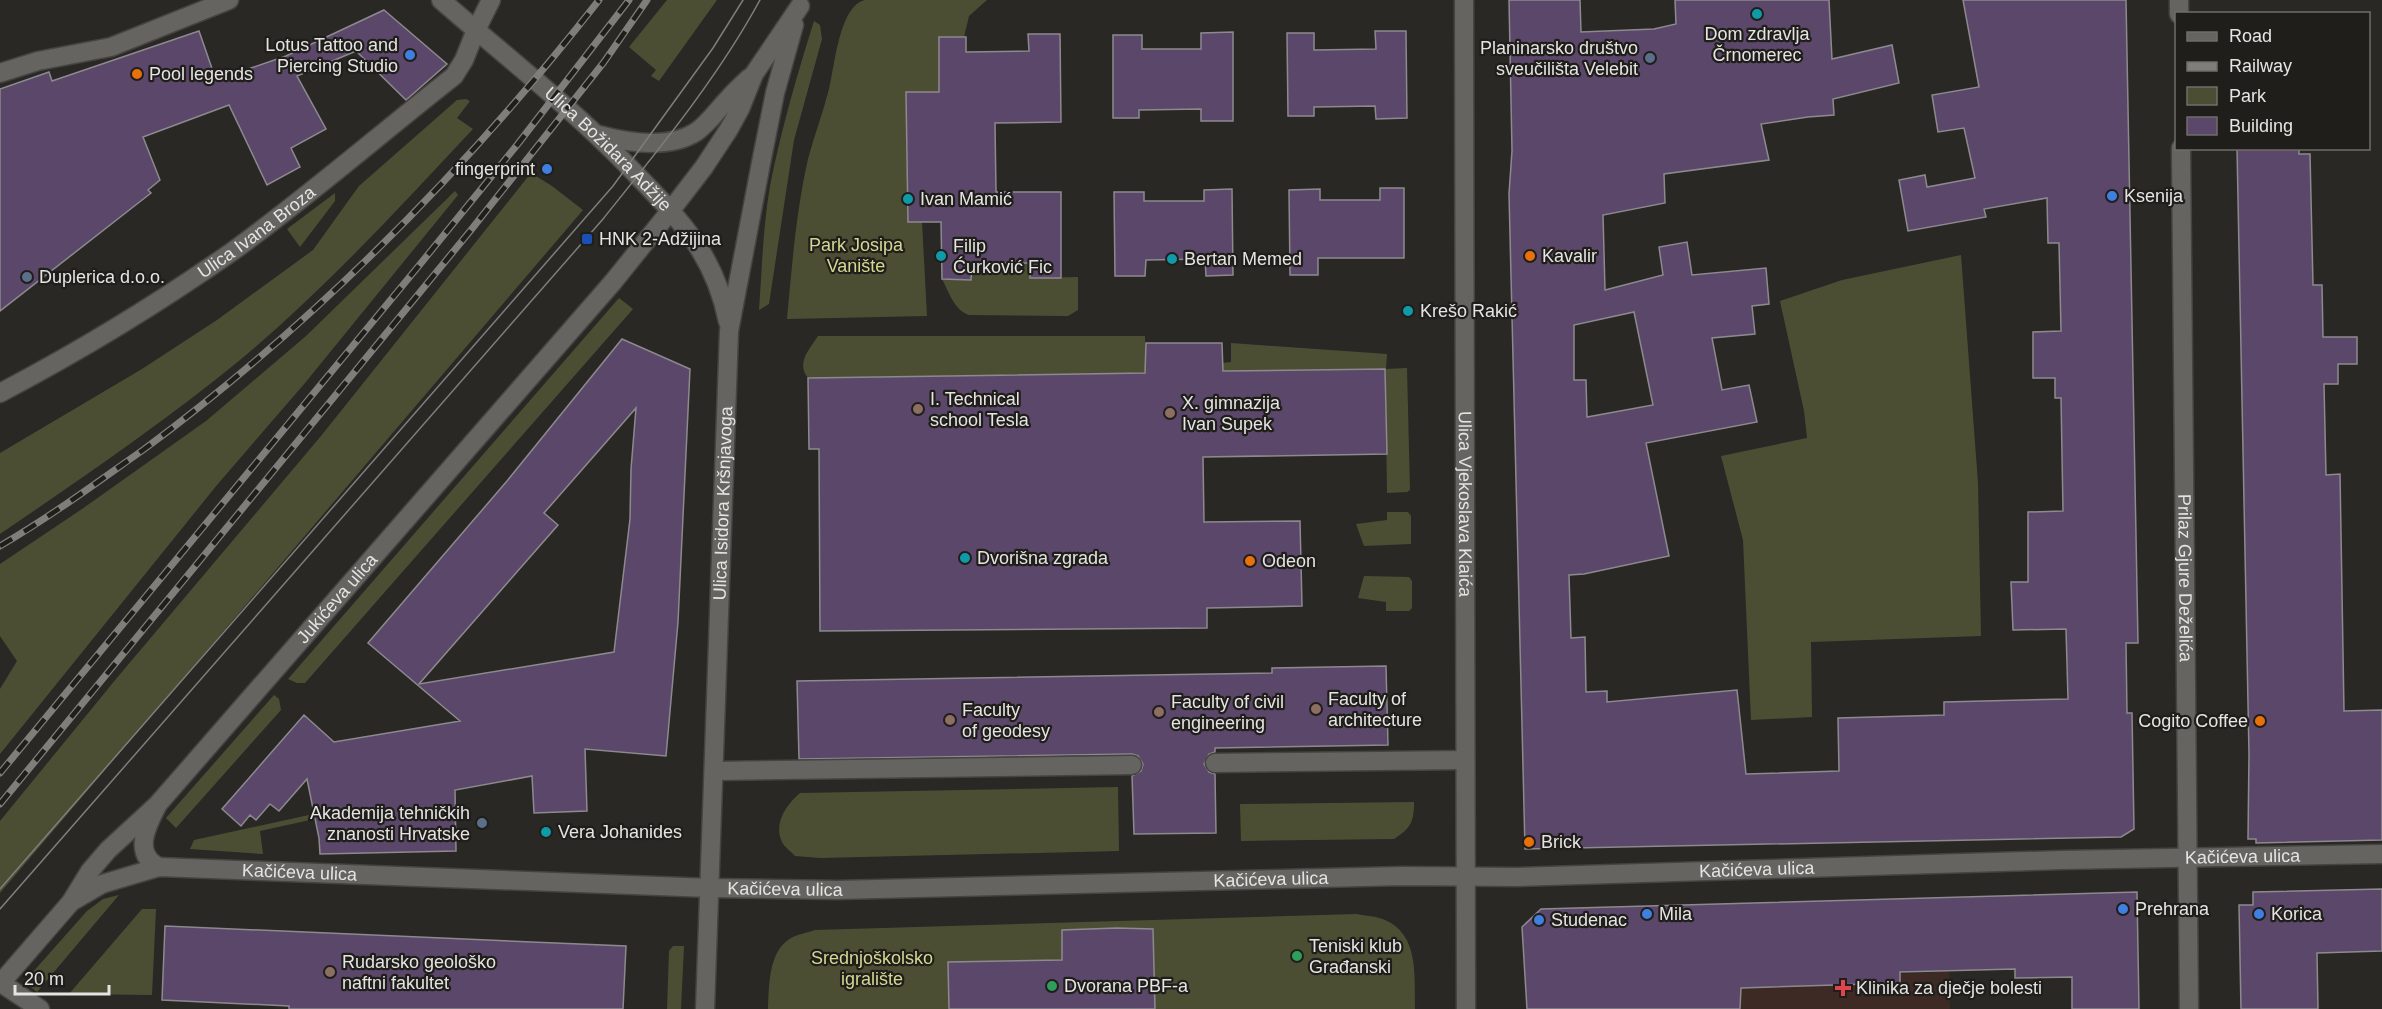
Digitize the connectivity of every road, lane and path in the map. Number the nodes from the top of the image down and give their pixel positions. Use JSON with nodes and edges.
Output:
{"nodes":[{"id":1,"x":229,"y":0,"type":"edge"},
{"id":2,"x":441,"y":0,"type":"edge"},
{"id":3,"x":490,"y":0,"type":"edge"},
{"id":4,"x":1464,"y":0,"type":"edge"},
{"id":5,"x":801,"y":3,"type":"edge"},
{"id":6,"x":476,"y":30,"type":"junction"},
{"id":7,"x":0,"y":72,"type":"edge"},
{"id":8,"x":754,"y":74,"type":"junction"},
{"id":9,"x":599,"y":135,"type":"junction"},
{"id":10,"x":2181,"y":150,"type":"edge"},
{"id":11,"x":671,"y":210,"type":"junction"},
{"id":12,"x":729,"y":331,"type":"junction"},
{"id":13,"x":0,"y":393,"type":"edge"},
{"id":14,"x":1465,"y":760,"type":"junction"},
{"id":15,"x":1215,"y":763,"type":"dead end"},
{"id":16,"x":1132,"y":765,"type":"dead end"},
{"id":17,"x":714,"y":771,"type":"junction"},
{"id":18,"x":158,"y":804,"type":"junction"},
{"id":19,"x":2382,"y":854,"type":"edge"},
{"id":20,"x":2188,"y":858,"type":"junction"},
{"id":21,"x":159,"y":867,"type":"junction"},
{"id":22,"x":1466,"y":876,"type":"junction"},
{"id":23,"x":710,"y":888,"type":"junction"},
{"id":24,"x":72,"y":902,"type":"junction"},
{"id":25,"x":1,"y":983,"type":"edge"},
{"id":26,"x":40,"y":1009,"type":"edge"},
{"id":27,"x":705,"y":1009,"type":"edge"},
{"id":28,"x":1466,"y":1009,"type":"edge"},
{"id":29,"x":2189,"y":1009,"type":"edge"}],
"edges":[{"from":1,"to":7,"type":"street"},
{"from":2,"to":6,"type":"street","name":"Ulica Božidara Adžije"},
{"from":3,"to":6,"type":"street","name":"Ulica Ivana Broza"},
{"from":4,"to":14,"type":"street","name":"Ulica Vjekoslava Klaića"},
{"from":5,"to":8,"type":"street"},
{"from":5,"to":12,"type":"street","name":"Ulica Isidora Kršnjavoga"},
{"from":6,"to":9,"type":"street","name":"Ulica Božidara Adžije"},
{"from":6,"to":13,"type":"street","name":"Ulica Ivana Broza"},
{"from":8,"to":9,"type":"street"},
{"from":8,"to":11,"type":"street","name":"Jukićeva ulica"},
{"from":9,"to":11,"type":"street","name":"Ulica Božidara Adžije"},
{"from":10,"to":20,"type":"street","name":"Prilaz Gjure Deželića"},
{"from":11,"to":12,"type":"street","name":"Ulica Božidara Adžije"},
{"from":11,"to":18,"type":"street","name":"Jukićeva ulica"},
{"from":12,"to":17,"type":"street","name":"Ulica Isidora Kršnjavoga"},
{"from":14,"to":15,"type":"street"},
{"from":14,"to":22,"type":"street","name":"Ulica Vjekoslava Klaića"},
{"from":16,"to":17,"type":"street"},
{"from":17,"to":23,"type":"street","name":"Ulica Isidora Kršnjavoga"},
{"from":18,"to":21,"type":"street"},
{"from":18,"to":24,"type":"street","name":"Jukićeva ulica"},
{"from":19,"to":20,"type":"street","name":"Kačićeva ulica"},
{"from":20,"to":22,"type":"street","name":"Kačićeva ulica"},
{"from":20,"to":29,"type":"street","name":"Prilaz Gjure Deželića"},
{"from":21,"to":23,"type":"street","name":"Kačićeva ulica"},
{"from":21,"to":24,"type":"street","name":"Kačićeva ulica"},
{"from":22,"to":23,"type":"street","name":"Kačićeva ulica"},
{"from":22,"to":28,"type":"street","name":"Ulica Vjekoslava Klaića"},
{"from":23,"to":27,"type":"street","name":"Ulica Isidora Kršnjavoga"},
{"from":24,"to":25,"type":"street","name":"Jukićeva ulica"},
{"from":25,"to":26,"type":"street"}]}
